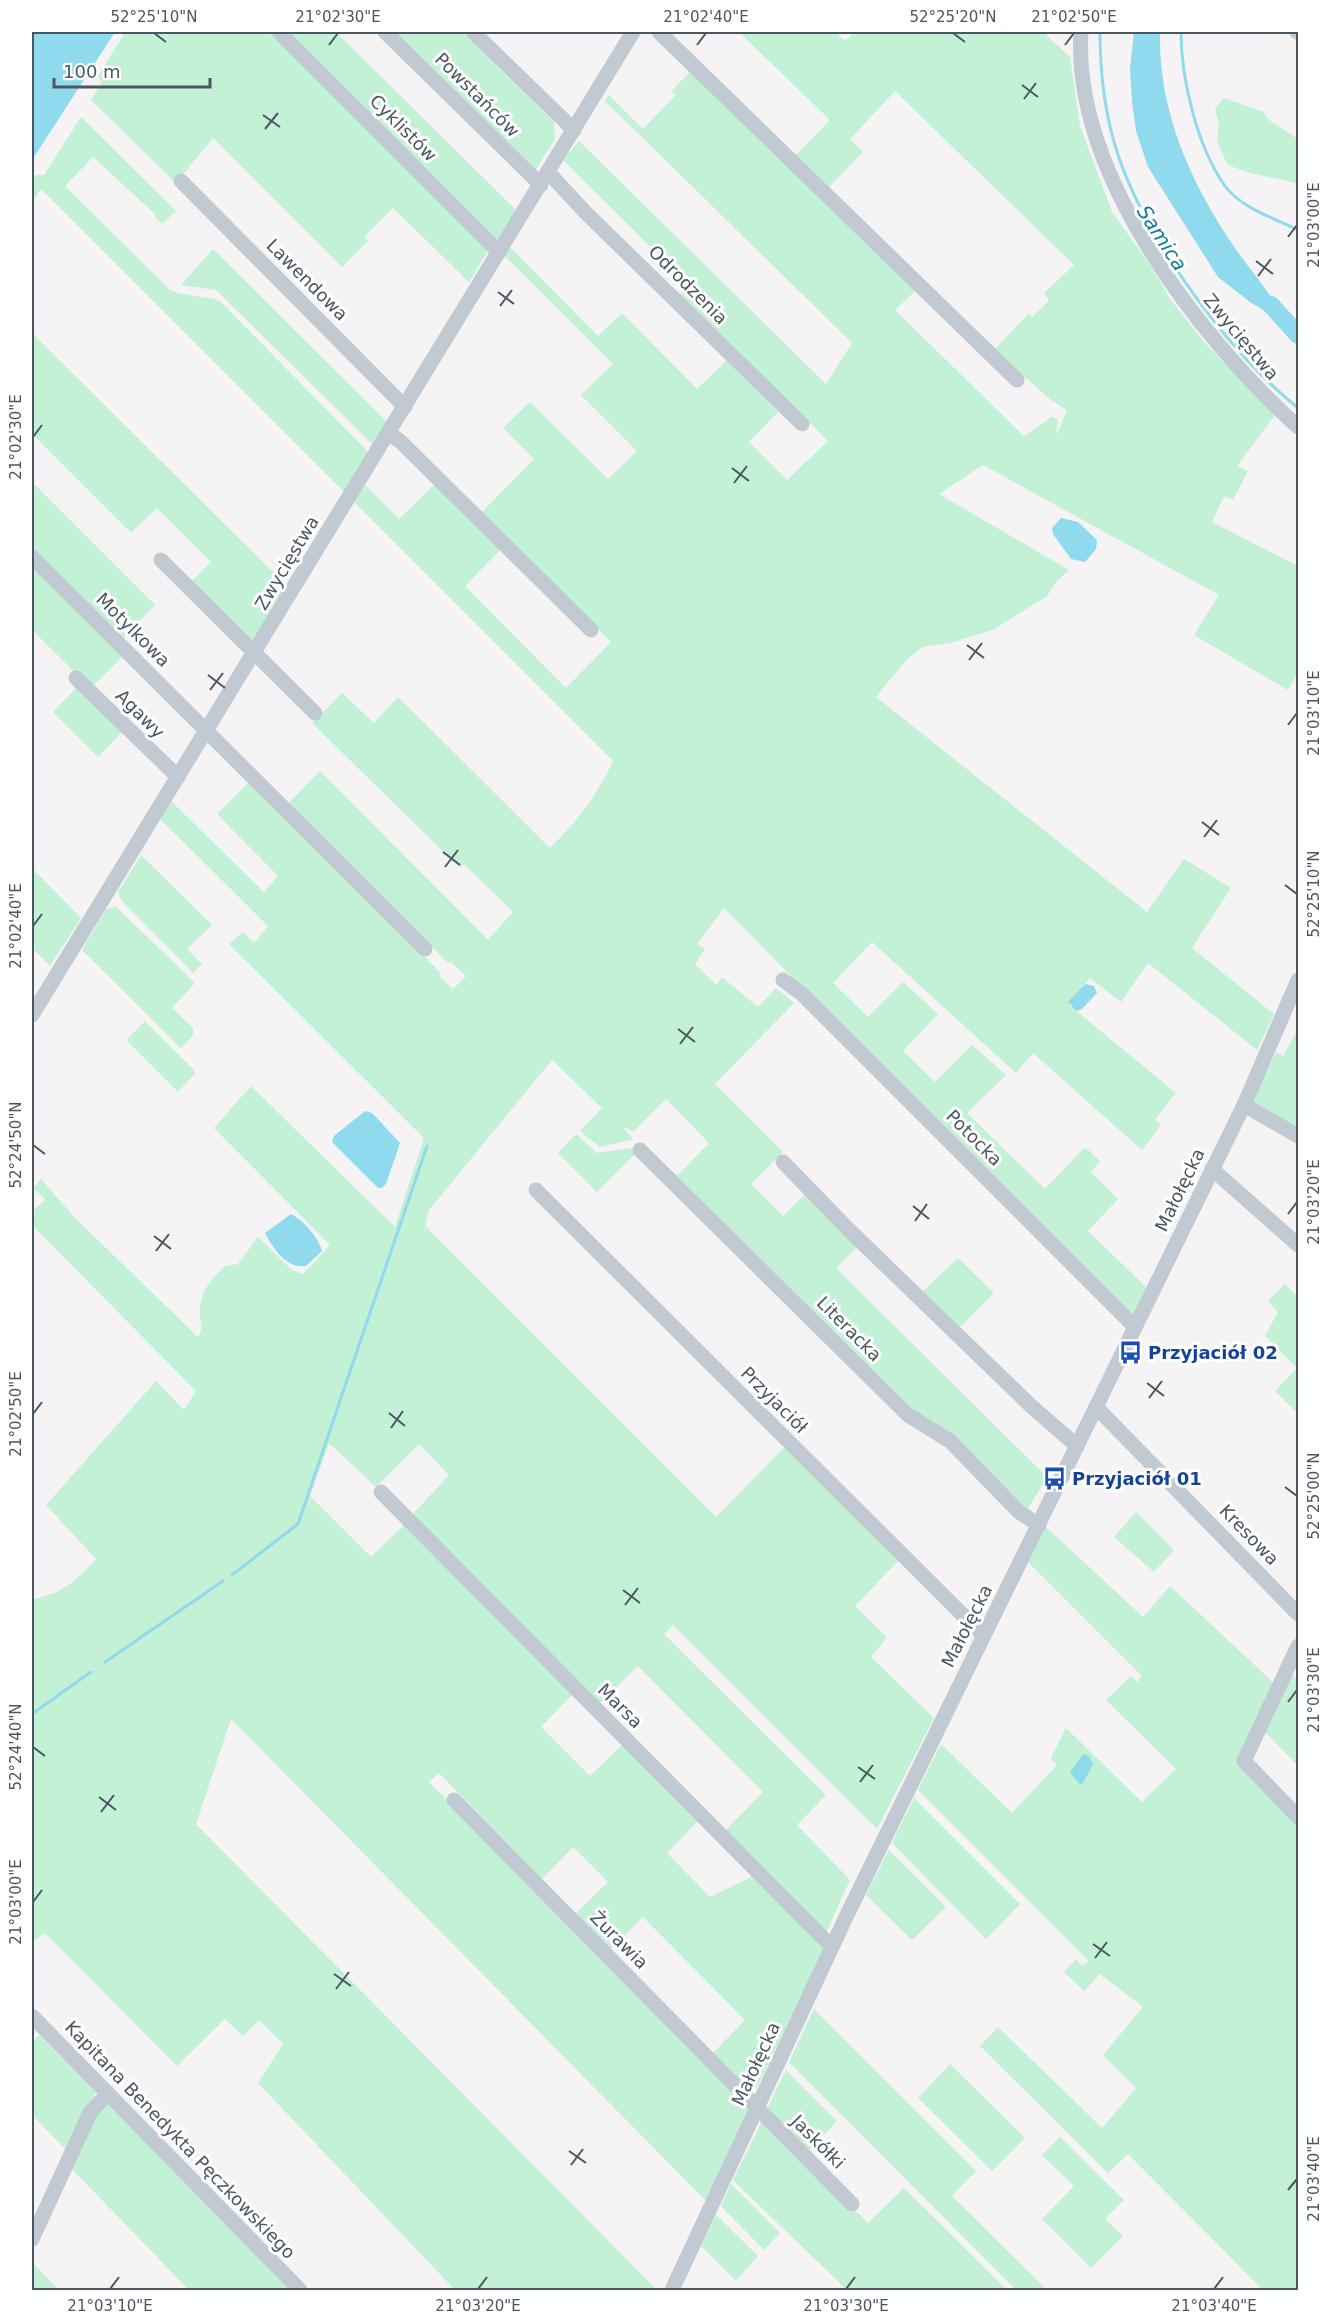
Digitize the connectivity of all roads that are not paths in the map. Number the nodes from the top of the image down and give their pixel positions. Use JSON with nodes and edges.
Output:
{"nodes":[{"id":1,"x":279,"y":32,"type":"edge"},
{"id":2,"x":385,"y":32,"type":"edge"},
{"id":3,"x":473,"y":32,"type":"edge"},
{"id":4,"x":659,"y":32,"type":"edge"},
{"id":5,"x":1081,"y":32,"type":"edge"},
{"id":6,"x":626,"y":35,"type":"edge"},
{"id":7,"x":574,"y":130,"type":"junction"},
{"id":8,"x":549,"y":172,"type":"junction"},
{"id":9,"x":181,"y":182,"type":"dead end"},
{"id":10,"x":541,"y":185,"type":"junction"},
{"id":11,"x":499,"y":252,"type":"junction"},
{"id":12,"x":1017,"y":380,"type":"dead end"},
{"id":13,"x":405,"y":407,"type":"junction"},
{"id":14,"x":802,"y":424,"type":"dead end"},
{"id":15,"x":1299,"y":427,"type":"edge"},
{"id":16,"x":389,"y":433,"type":"junction"},
{"id":17,"x":32,"y":557,"type":"edge"},
{"id":18,"x":161,"y":560,"type":"dead end"},
{"id":19,"x":591,"y":630,"type":"dead end"},
{"id":20,"x":254,"y":654,"type":"junction"},
{"id":21,"x":76,"y":678,"type":"dead end"},
{"id":22,"x":315,"y":713,"type":"dead end"},
{"id":23,"x":206,"y":730,"type":"junction"},
{"id":24,"x":178,"y":777,"type":"junction"},
{"id":25,"x":425,"y":949,"type":"dead end"},
{"id":26,"x":783,"y":980,"type":"dead end"},
{"id":27,"x":1299,"y":980,"type":"edge"},
{"id":28,"x":32,"y":1015,"type":"edge"},
{"id":29,"x":1244,"y":1105,"type":"junction"},
{"id":30,"x":1299,"y":1136,"type":"edge"},
{"id":31,"x":640,"y":1150,"type":"dead end"},
{"id":32,"x":783,"y":1162,"type":"dead end"},
{"id":33,"x":1212,"y":1169,"type":"junction"},
{"id":34,"x":536,"y":1190,"type":"dead end"},
{"id":35,"x":1299,"y":1245,"type":"edge"},
{"id":36,"x":1135,"y":1327,"type":"junction"},
{"id":37,"x":1096,"y":1407,"type":"junction"},
{"id":38,"x":1077,"y":1446,"type":"junction"},
{"id":39,"x":381,"y":1492,"type":"dead end"},
{"id":40,"x":1039,"y":1525,"type":"junction"},
{"id":41,"x":1299,"y":1614,"type":"edge"},
{"id":42,"x":984,"y":1636,"type":"junction"},
{"id":43,"x":1299,"y":1646,"type":"edge"},
{"id":44,"x":454,"y":1800,"type":"dead end"},
{"id":45,"x":1299,"y":1816,"type":"edge"},
{"id":46,"x":832,"y":1947,"type":"junction"},
{"id":47,"x":32,"y":2016,"type":"edge"},
{"id":48,"x":108,"y":2093,"type":"junction"},
{"id":49,"x":757,"y":2108,"type":"junction"},
{"id":50,"x":852,"y":2204,"type":"dead end"},
{"id":51,"x":32,"y":2239,"type":"edge"},
{"id":52,"x":300,"y":2290,"type":"edge"},
{"id":53,"x":672,"y":2290,"type":"edge"}],
"edges":[{"from":1,"to":11,"type":"street","name":"Cyklistów"},
{"from":2,"to":10,"type":"street","name":"Powstańców"},
{"from":3,"to":7,"type":"street"},
{"from":4,"to":12,"type":"street"},
{"from":5,"to":15,"type":"street","name":"Zwycięstwa"},
{"from":6,"to":7,"type":"street","name":"Zwycięstwa"},
{"from":7,"to":8,"type":"street","name":"Zwycięstwa"},
{"from":8,"to":10,"type":"street","name":"Zwycięstwa"},
{"from":8,"to":14,"type":"street","name":"Odrodzenia"},
{"from":9,"to":13,"type":"street","name":"Lawendowa"},
{"from":10,"to":11,"type":"street","name":"Zwycięstwa"},
{"from":11,"to":13,"type":"street","name":"Zwycięstwa"},
{"from":13,"to":16,"type":"street","name":"Zwycięstwa"},
{"from":16,"to":19,"type":"street"},
{"from":16,"to":20,"type":"street","name":"Zwycięstwa"},
{"from":17,"to":23,"type":"street","name":"Motylkowa"},
{"from":18,"to":20,"type":"street"},
{"from":20,"to":22,"type":"street"},
{"from":20,"to":23,"type":"street","name":"Zwycięstwa"},
{"from":21,"to":24,"type":"street","name":"Agawy"},
{"from":23,"to":24,"type":"street","name":"Zwycięstwa"},
{"from":23,"to":25,"type":"street","name":"Motylkowa"},
{"from":24,"to":28,"type":"street","name":"Zwycięstwa"},
{"from":26,"to":36,"type":"street","name":"Potocka"},
{"from":27,"to":29,"type":"street","name":"Małołęcka"},
{"from":29,"to":30,"type":"street"},
{"from":29,"to":33,"type":"street","name":"Małołęcka"},
{"from":31,"to":40,"type":"street","name":"Literacka"},
{"from":32,"to":38,"type":"street"},
{"from":33,"to":35,"type":"street"},
{"from":33,"to":36,"type":"street","name":"Małołęcka"},
{"from":34,"to":42,"type":"street","name":"Przyjaciół"},
{"from":36,"to":37,"type":"street","name":"Małołęcka"},
{"from":37,"to":38,"type":"street","name":"Małołęcka"},
{"from":37,"to":41,"type":"street","name":"Kresowa"},
{"from":38,"to":40,"type":"street","name":"Małołęcka"},
{"from":39,"to":46,"type":"street","name":"Marsa"},
{"from":40,"to":42,"type":"street","name":"Małołęcka"},
{"from":42,"to":46,"type":"street","name":"Małołęcka"},
{"from":43,"to":45,"type":"street"},
{"from":44,"to":49,"type":"street","name":"Żurawia"},
{"from":46,"to":49,"type":"street","name":"Małołęcka"},
{"from":47,"to":48,"type":"street","name":"Kapitana Benedykta Pęczkowskiego"},
{"from":48,"to":51,"type":"street"},
{"from":48,"to":52,"type":"street","name":"Kapitana Benedykta Pęczkowskiego"},
{"from":49,"to":50,"type":"street","name":"Jaskółki"},
{"from":49,"to":53,"type":"street","name":"Małołęcka"}]}
